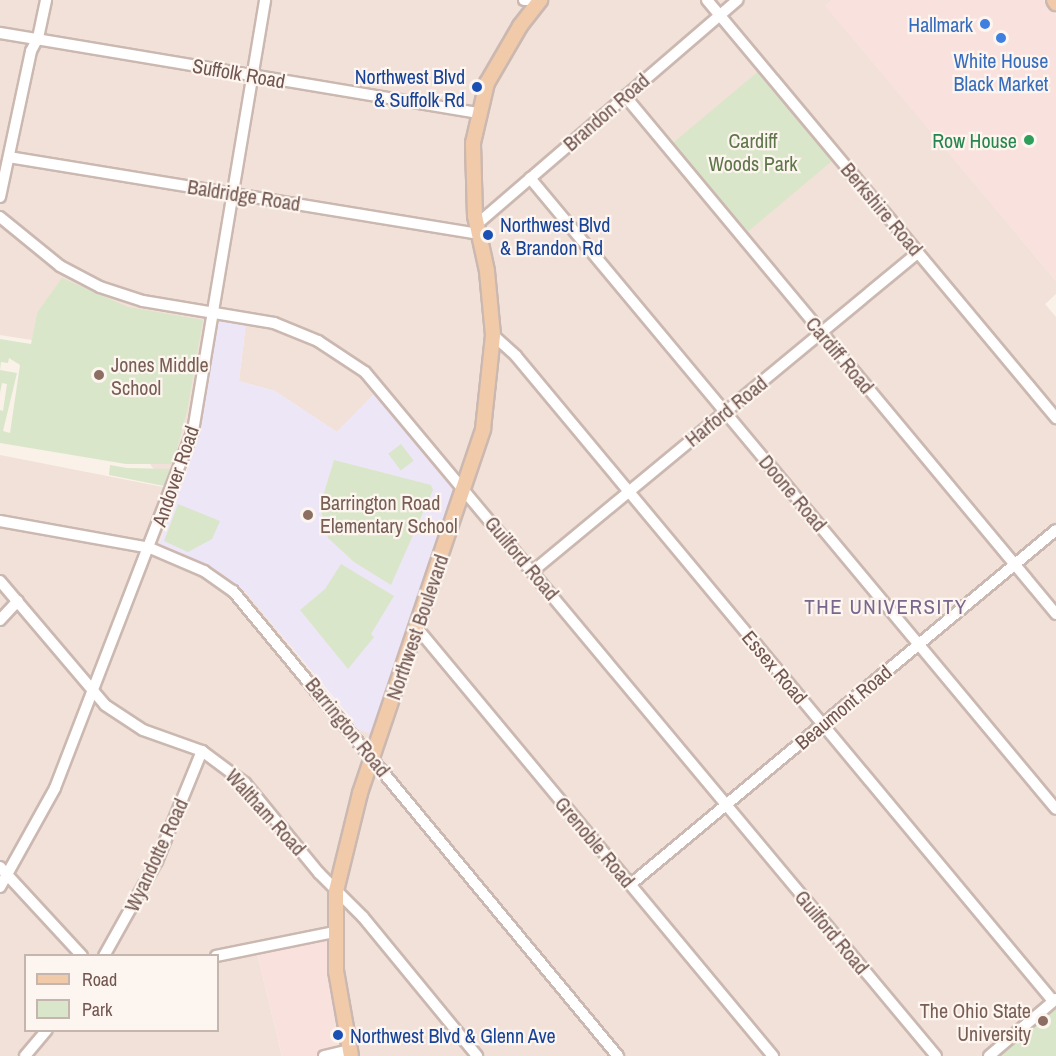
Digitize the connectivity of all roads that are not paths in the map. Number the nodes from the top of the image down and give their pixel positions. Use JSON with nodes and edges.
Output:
{"nodes":[{"id":1,"x":46,"y":0,"type":"edge"},
{"id":2,"x":265,"y":0,"type":"edge"},
{"id":3,"x":707,"y":0,"type":"edge"},
{"id":4,"x":738,"y":0,"type":"edge"},
{"id":5,"x":535,"y":1,"type":"edge"},
{"id":6,"x":720,"y":15,"type":"junction"},
{"id":7,"x":0,"y":33,"type":"edge"},
{"id":8,"x":38,"y":38,"type":"junction"},
{"id":9,"x":252,"y":76,"type":"junction"},
{"id":10,"x":625,"y":96,"type":"junction"},
{"id":11,"x":478,"y":113,"type":"junction"},
{"id":12,"x":9,"y":157,"type":"junction"},
{"id":13,"x":530,"y":178,"type":"junction"},
{"id":14,"x":232,"y":194,"type":"junction"},
{"id":15,"x":0,"y":197,"type":"edge"},
{"id":16,"x":0,"y":217,"type":"edge"},
{"id":17,"x":477,"y":230,"type":"junction"},
{"id":18,"x":918,"y":252,"type":"junction"},
{"id":19,"x":212,"y":312,"type":"junction"},
{"id":20,"x":821,"y":333,"type":"junction"},
{"id":21,"x":493,"y":335,"type":"junction"},
{"id":22,"x":725,"y":412,"type":"junction"},
{"id":23,"x":1056,"y":418,"type":"edge"},
{"id":24,"x":464,"y":489,"type":"junction"},
{"id":25,"x":629,"y":492,"type":"junction"},
{"id":26,"x":0,"y":521,"type":"edge"},
{"id":27,"x":1056,"y":530,"type":"edge"},
{"id":28,"x":150,"y":548,"type":"junction"},
{"id":29,"x":1014,"y":564,"type":"junction"},
{"id":30,"x":533,"y":571,"type":"junction"},
{"id":31,"x":0,"y":581,"type":"edge"},
{"id":32,"x":18,"y":601,"type":"junction"},
{"id":33,"x":1056,"y":614,"type":"edge"},
{"id":34,"x":0,"y":620,"type":"edge"},
{"id":35,"x":417,"y":628,"type":"junction"},
{"id":36,"x":919,"y":644,"type":"junction"},
{"id":37,"x":93,"y":692,"type":"junction"},
{"id":38,"x":823,"y":725,"type":"junction"},
{"id":39,"x":202,"y":751,"type":"junction"},
{"id":40,"x":372,"y":759,"type":"junction"},
{"id":41,"x":726,"y":804,"type":"junction"},
{"id":42,"x":1056,"y":809,"type":"edge"},
{"id":43,"x":4,"y":871,"type":"edge"},
{"id":44,"x":630,"y":884,"type":"junction"},
{"id":45,"x":0,"y":887,"type":"edge"},
{"id":46,"x":336,"y":891,"type":"junction"},
{"id":47,"x":334,"y":932,"type":"junction"},
{"id":48,"x":80,"y":954,"type":"edge"},
{"id":49,"x":105,"y":954,"type":"edge"},
{"id":50,"x":219,"y":955,"type":"edge"},
{"id":51,"x":1055,"y":1000,"type":"edge"},
{"id":52,"x":45,"y":1032,"type":"edge"},
{"id":53,"x":350,"y":1053,"type":"edge"},
{"id":54,"x":25,"y":1056,"type":"edge"},
{"id":55,"x":324,"y":1056,"type":"edge"},
{"id":56,"x":477,"y":1056,"type":"edge"},
{"id":57,"x":618,"y":1056,"type":"edge"},
{"id":58,"x":773,"y":1056,"type":"edge"},
{"id":59,"x":936,"y":1056,"type":"edge"},
{"id":60,"x":989,"y":1056,"type":"edge"}],
"edges":[{"from":1,"to":8,"type":"street"},
{"from":2,"to":9,"type":"street","name":"Andover Road"},
{"from":3,"to":6,"type":"street","name":"Berkshire Road"},
{"from":4,"to":6,"type":"street","name":"Brandon Road"},
{"from":5,"to":11,"type":"main road","name":"Northwest Boulevard"},
{"from":6,"to":10,"type":"street","name":"Brandon Road"},
{"from":6,"to":18,"type":"street","name":"Berkshire Road"},
{"from":7,"to":8,"type":"street","name":"Suffolk Road"},
{"from":8,"to":9,"type":"street","name":"Suffolk Road"},
{"from":8,"to":12,"type":"street"},
{"from":9,"to":11,"type":"street","name":"Suffolk Road"},
{"from":9,"to":14,"type":"street","name":"Andover Road"},
{"from":10,"to":13,"type":"street","name":"Brandon Road"},
{"from":10,"to":20,"type":"street","name":"Cardiff Road"},
{"from":11,"to":17,"type":"main road","name":"Northwest Boulevard"},
{"from":12,"to":14,"type":"street","name":"Baldridge Road"},
{"from":12,"to":15,"type":"street"},
{"from":13,"to":17,"type":"street","name":"Brandon Road"},
{"from":13,"to":22,"type":"street","name":"Doone Road"},
{"from":14,"to":17,"type":"street","name":"Baldridge Road"},
{"from":14,"to":19,"type":"street","name":"Andover Road"},
{"from":16,"to":19,"type":"street","name":"Guilford Road"},
{"from":17,"to":21,"type":"main road","name":"Northwest Boulevard"},
{"from":18,"to":20,"type":"street","name":"Harford Road"},
{"from":18,"to":23,"type":"street","name":"Berkshire Road"},
{"from":19,"to":24,"type":"street","name":"Guilford Road"},
{"from":19,"to":28,"type":"street","name":"Andover Road"},
{"from":20,"to":22,"type":"street","name":"Harford Road"},
{"from":20,"to":29,"type":"street","name":"Cardiff Road"},
{"from":21,"to":24,"type":"main road","name":"Northwest Boulevard"},
{"from":21,"to":25,"type":"street","name":"Essex Road"},
{"from":22,"to":25,"type":"street","name":"Harford Road"},
{"from":22,"to":36,"type":"street","name":"Doone Road"},
{"from":24,"to":30,"type":"street","name":"Guilford Road"},
{"from":24,"to":35,"type":"main road","name":"Northwest Boulevard"},
{"from":25,"to":30,"type":"street","name":"Harford Road"},
{"from":25,"to":38,"type":"street","name":"Essex Road"},
{"from":26,"to":28,"type":"street","name":"Barrington Road"},
{"from":27,"to":29,"type":"street","name":"Beaumont Road"},
{"from":28,"to":37,"type":"street","name":"Andover Road"},
{"from":28,"to":40,"type":"street","name":"Barrington Road"},
{"from":29,"to":33,"type":"street","name":"Cardiff Road"},
{"from":29,"to":36,"type":"street","name":"Beaumont Road"},
{"from":30,"to":41,"type":"street","name":"Guilford Road"},
{"from":31,"to":32,"type":"street","name":"Waltham Road"},
{"from":32,"to":34,"type":"street"},
{"from":32,"to":37,"type":"street","name":"Waltham Road"},
{"from":35,"to":40,"type":"main road","name":"Northwest Boulevard"},
{"from":35,"to":44,"type":"street","name":"Grenoble Road"},
{"from":36,"to":38,"type":"street","name":"Beaumont Road"},
{"from":36,"to":42,"type":"street","name":"Doone Road"},
{"from":37,"to":39,"type":"street","name":"Waltham Road"},
{"from":37,"to":43,"type":"street","name":"Andover Road"},
{"from":38,"to":41,"type":"street","name":"Beaumont Road"},
{"from":38,"to":51,"type":"street","name":"Essex Road"},
{"from":39,"to":46,"type":"street","name":"Waltham Road"},
{"from":39,"to":49,"type":"street","name":"Wyandotte Road"},
{"from":40,"to":46,"type":"main road","name":"Northwest Boulevard"},
{"from":40,"to":57,"type":"street","name":"Barrington Road"},
{"from":41,"to":44,"type":"street","name":"Beaumont Road"},
{"from":41,"to":59,"type":"street","name":"Guilford Road"},
{"from":43,"to":45,"type":"street","name":"Andover Road"},
{"from":43,"to":48,"type":"street"},
{"from":44,"to":58,"type":"street","name":"Grenoble Road"},
{"from":46,"to":47,"type":"main road","name":"Northwest Boulevard"},
{"from":46,"to":56,"type":"street","name":"Waltham Road"},
{"from":47,"to":50,"type":"street"},
{"from":47,"to":53,"type":"main road","name":"Northwest Boulevard"},
{"from":51,"to":60,"type":"street"},
{"from":52,"to":54,"type":"street"},
{"from":53,"to":55,"type":"street"}]}
